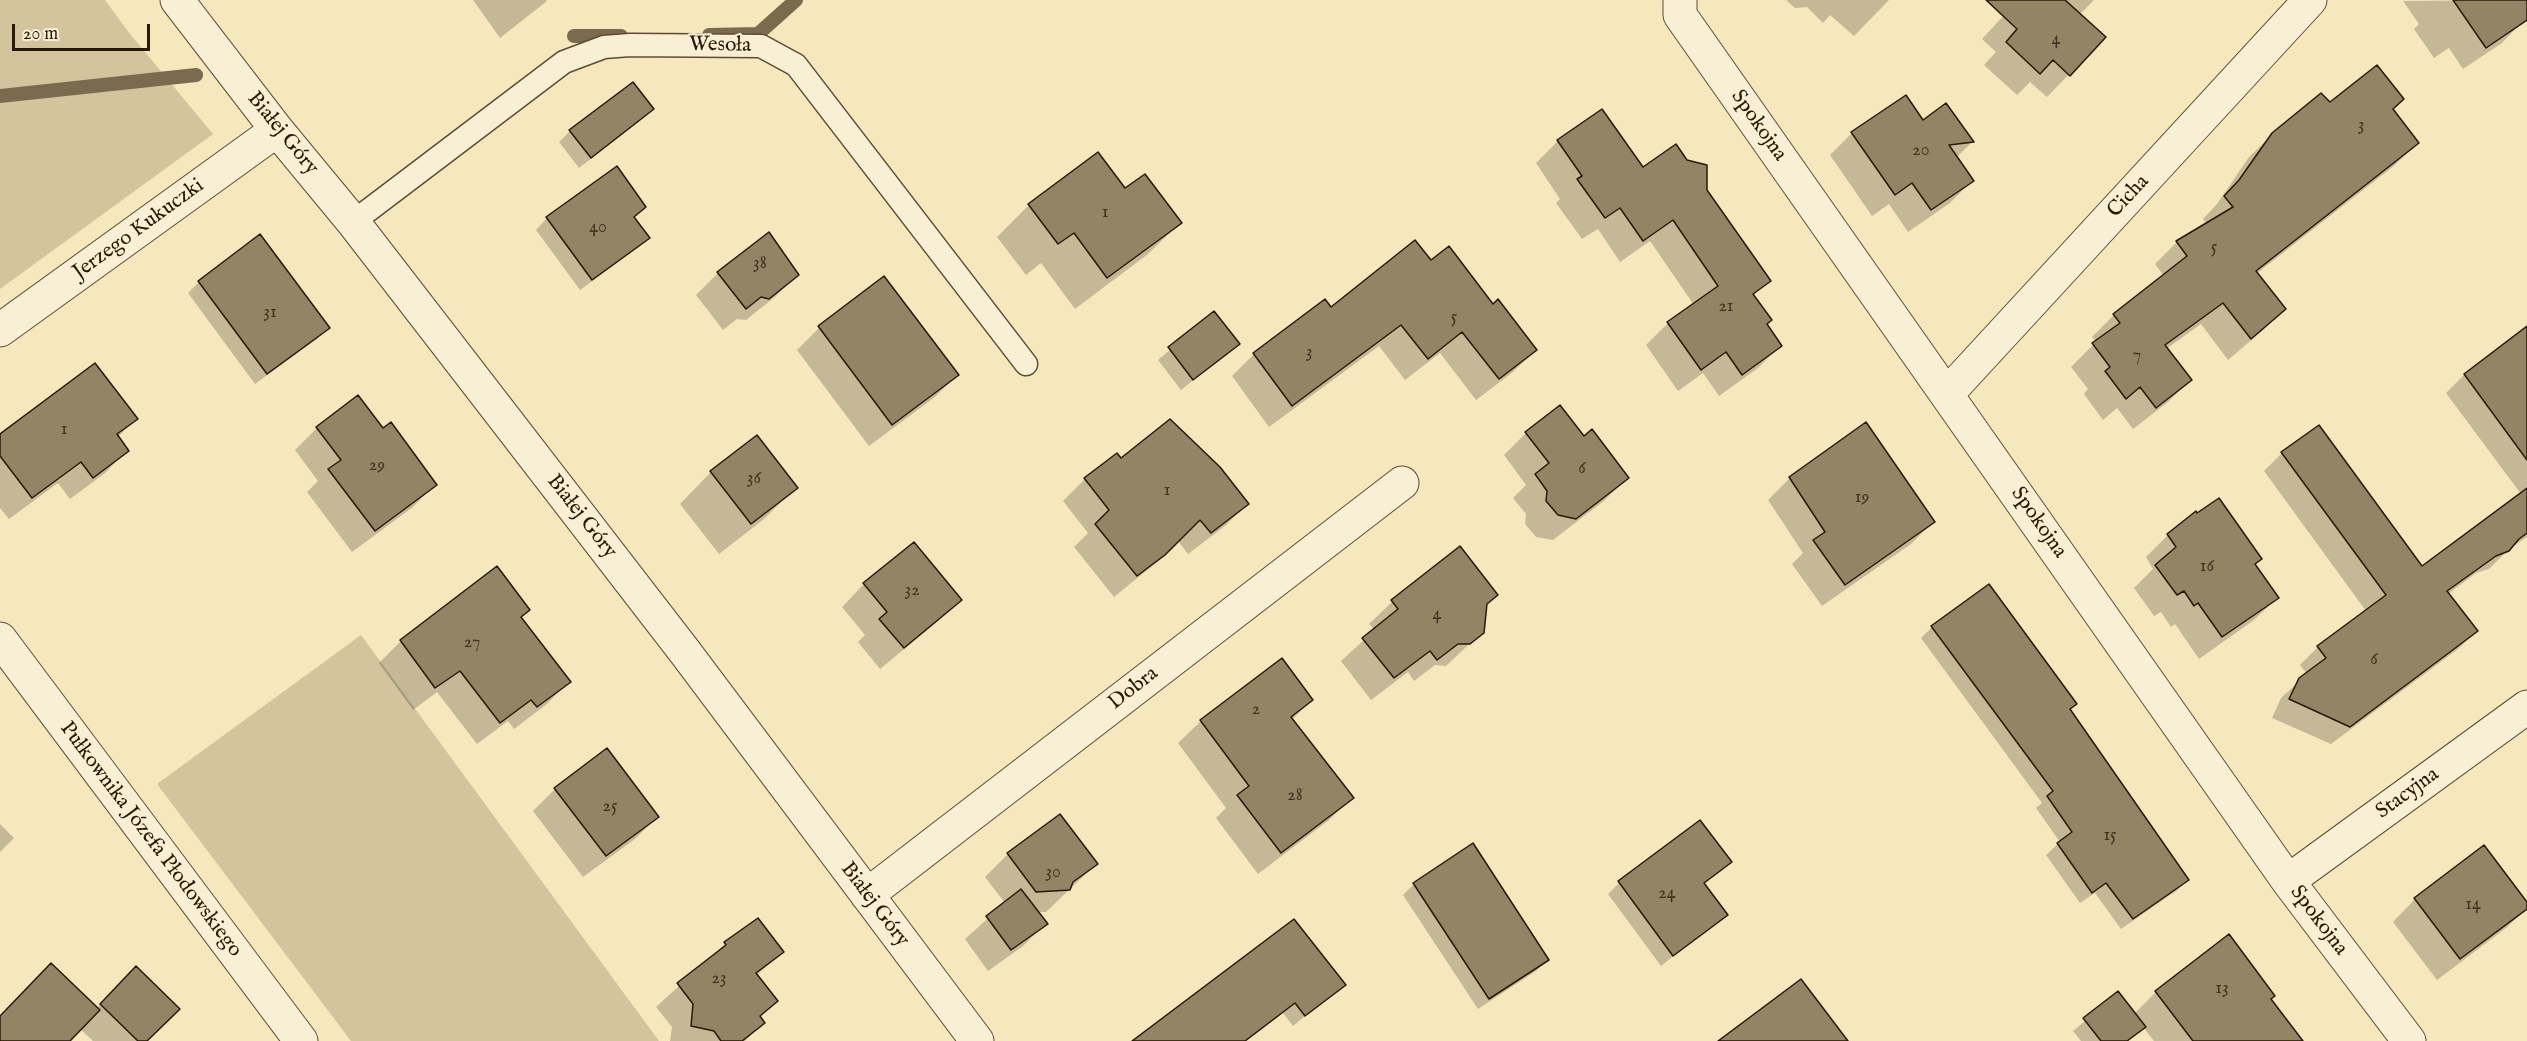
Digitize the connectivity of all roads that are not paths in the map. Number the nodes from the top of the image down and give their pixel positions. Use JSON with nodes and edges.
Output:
{"nodes":[{"id":1,"x":177,"y":0,"type":"edge"},
{"id":2,"x":1680,"y":0,"type":"edge"},
{"id":3,"x":2310,"y":0,"type":"edge"},
{"id":4,"x":277,"y":130,"type":"junction"},
{"id":5,"x":353,"y":222,"type":"junction"},
{"id":6,"x":0,"y":330,"type":"edge"},
{"id":7,"x":1026,"y":364,"type":"dead end"},
{"id":8,"x":1947,"y":394,"type":"junction"},
{"id":9,"x":1402,"y":483,"type":"dead end"},
{"id":10,"x":0,"y":639,"type":"edge"},
{"id":11,"x":2527,"y":707,"type":"edge"},
{"id":12,"x":2288,"y":881,"type":"junction"},
{"id":13,"x":867,"y":896,"type":"junction"},
{"id":14,"x":301,"y":1041,"type":"edge"},
{"id":15,"x":977,"y":1041,"type":"edge"},
{"id":16,"x":2409,"y":1041,"type":"edge"}],
"edges":[{"from":1,"to":4,"type":"street","name":"Białej Góry"},
{"from":2,"to":8,"type":"street","name":"Spokojna"},
{"from":3,"to":8,"type":"street","name":"Cicha"},
{"from":4,"to":5,"type":"street","name":"Białej Góry"},
{"from":4,"to":6,"type":"street","name":"Jerzego Kukuczki"},
{"from":5,"to":7,"type":"lane","name":"Wesoła"},
{"from":5,"to":13,"type":"street","name":"Białej Góry"},
{"from":8,"to":12,"type":"street","name":"Spokojna"},
{"from":9,"to":13,"type":"street","name":"Dobra"},
{"from":10,"to":14,"type":"street","name":"Pułkownika Józefa Płodowskiego"},
{"from":11,"to":12,"type":"street","name":"Stacyjna"},
{"from":12,"to":16,"type":"street","name":"Spokojna"},
{"from":13,"to":15,"type":"street","name":"Białej Góry"}]}
